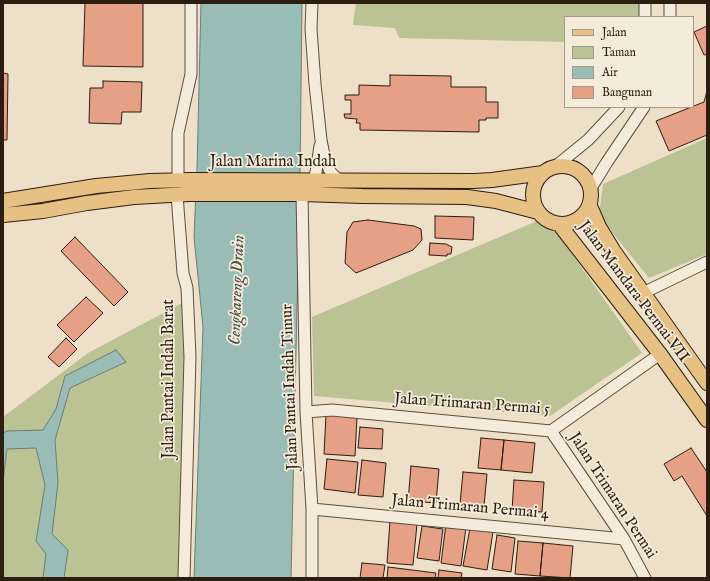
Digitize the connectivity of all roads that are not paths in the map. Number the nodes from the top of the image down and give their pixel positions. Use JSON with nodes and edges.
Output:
{"nodes":[{"id":1,"x":191,"y":3,"type":"edge"},
{"id":2,"x":312,"y":3,"type":"edge"},
{"id":3,"x":645,"y":3,"type":"edge"},
{"id":4,"x":670,"y":3,"type":"edge"},
{"id":5,"x":645,"y":16,"type":"edge"},
{"id":6,"x":670,"y":16,"type":"edge"},
{"id":7,"x":618,"y":108,"type":"edge"},
{"id":8,"x":643,"y":108,"type":"edge"},
{"id":9,"x":321,"y":140,"type":"junction"},
{"id":10,"x":556,"y":166,"type":"junction"},
{"id":11,"x":543,"y":173,"type":"junction"},
{"id":12,"x":498,"y":179,"type":"junction"},
{"id":13,"x":184,"y":180,"type":"junction"},
{"id":14,"x":339,"y":180,"type":"junction"},
{"id":15,"x":150,"y":181,"type":"junction"},
{"id":16,"x":305,"y":187,"type":"junction"},
{"id":17,"x":591,"y":188,"type":"junction"},
{"id":18,"x":183,"y":194,"type":"junction"},
{"id":19,"x":152,"y":196,"type":"junction"},
{"id":20,"x":3,"y":201,"type":"edge"},
{"id":21,"x":499,"y":202,"type":"junction"},
{"id":22,"x":590,"y":206,"type":"junction"},
{"id":23,"x":538,"y":212,"type":"junction"},
{"id":24,"x":3,"y":215,"type":"edge"},
{"id":25,"x":560,"y":224,"type":"junction"},
{"id":26,"x":707,"y":262,"type":"edge"},
{"id":27,"x":643,"y":293,"type":"junction"},
{"id":28,"x":660,"y":354,"type":"junction"},
{"id":29,"x":707,"y":383,"type":"edge"},
{"id":30,"x":306,"y":412,"type":"junction"},
{"id":31,"x":707,"y":420,"type":"edge"},
{"id":32,"x":551,"y":431,"type":"junction"},
{"id":33,"x":312,"y":509,"type":"junction"},
{"id":34,"x":624,"y":539,"type":"junction"},
{"id":35,"x":184,"y":578,"type":"edge"},
{"id":36,"x":312,"y":578,"type":"edge"},
{"id":37,"x":645,"y":578,"type":"edge"}],
"edges":[{"from":1,"to":13,"type":"street"},
{"from":2,"to":9,"type":"street","name":"Jalan Pantai Indah Timur"},
{"from":3,"to":5,"type":"street"},
{"from":4,"to":6,"type":"street"},
{"from":7,"to":10,"type":"street"},
{"from":8,"to":17,"type":"street"},
{"from":9,"to":14,"type":"street","name":"Jalan Pantai Indah Timur"},
{"from":9,"to":16,"type":"street","name":"Jalan Pantai Indah Timur"},
{"from":10,"to":11,"type":"main road"},
{"from":10,"to":17,"type":"main road"},
{"from":11,"to":12,"type":"main road","name":"Jalan Marina Indah"},
{"from":11,"to":23,"type":"main road"},
{"from":12,"to":14,"type":"main road","name":"Jalan Marina Indah"},
{"from":12,"to":21,"type":"main road"},
{"from":13,"to":15,"type":"main road","name":"Jalan Marina Indah"},
{"from":13,"to":16,"type":"main road","name":"Jalan Marina Indah"},
{"from":13,"to":18,"type":"main road","name":"Jalan Pantai Indah Barat"},
{"from":14,"to":16,"type":"main road","name":"Jalan Marina Indah"},
{"from":15,"to":19,"type":"main road"},
{"from":15,"to":20,"type":"main road","name":"Jalan Marina Indah"},
{"from":16,"to":18,"type":"main road","name":"Jalan Marina Indah"},
{"from":16,"to":21,"type":"main road","name":"Jalan Marina Indah"},
{"from":16,"to":30,"type":"street","name":"Jalan Pantai Indah Timur"},
{"from":17,"to":22,"type":"main road"},
{"from":18,"to":19,"type":"main road","name":"Jalan Marina Indah"},
{"from":18,"to":35,"type":"street","name":"Jalan Pantai Indah Barat"},
{"from":19,"to":24,"type":"main road","name":"Jalan Marina Indah"},
{"from":21,"to":23,"type":"main road","name":"Jalan Marina Indah"},
{"from":22,"to":25,"type":"main road"},
{"from":22,"to":27,"type":"main road","name":"Jalan Mandara Permai VII"},
{"from":23,"to":25,"type":"main road"},
{"from":25,"to":28,"type":"main road","name":"Jalan Mandara Permai VII"},
{"from":26,"to":27,"type":"street"},
{"from":27,"to":29,"type":"main road","name":"Jalan Mandara Permai VII"},
{"from":28,"to":31,"type":"main road","name":"Jalan Mandara Permai VII"},
{"from":28,"to":32,"type":"street","name":"Jalan Trimaran Permai 5"},
{"from":30,"to":32,"type":"street","name":"Jalan Trimaran Permai 5"},
{"from":30,"to":33,"type":"street","name":"Jalan Pantai Indah Timur"},
{"from":32,"to":34,"type":"street","name":"Jalan Trimaran Permai"},
{"from":33,"to":34,"type":"street","name":"Jalan Trimaran Permai 4"},
{"from":33,"to":36,"type":"street","name":"Jalan Pantai Indah Timur"},
{"from":34,"to":37,"type":"street","name":"Jalan Trimaran Permai"}]}
